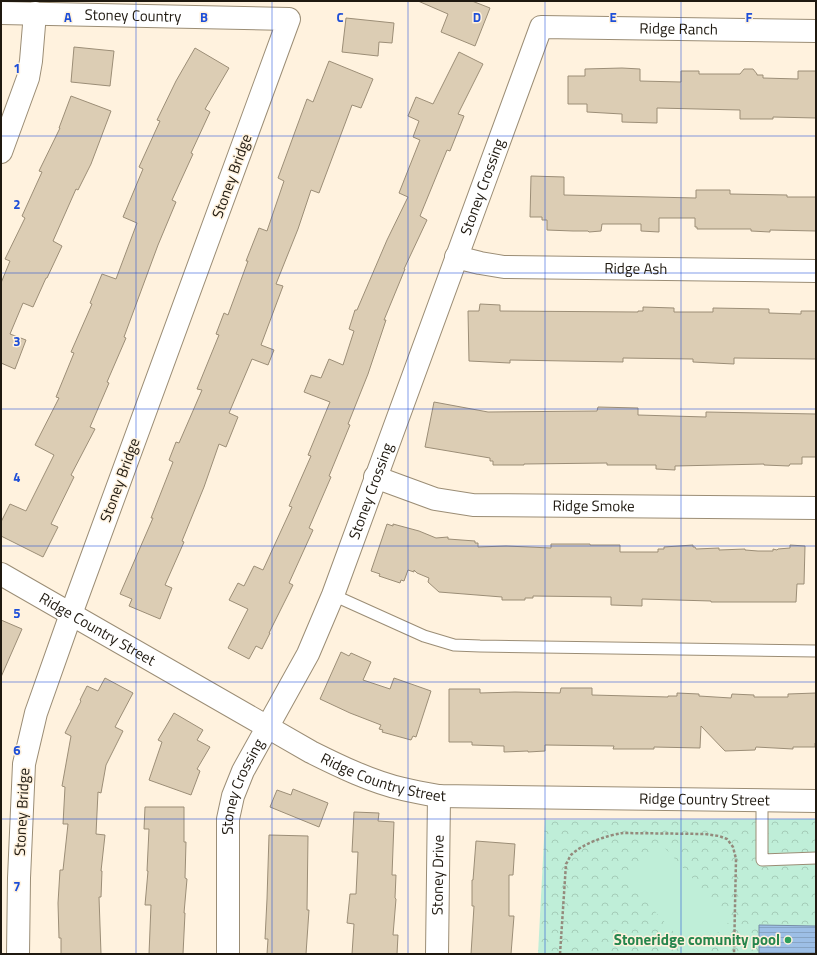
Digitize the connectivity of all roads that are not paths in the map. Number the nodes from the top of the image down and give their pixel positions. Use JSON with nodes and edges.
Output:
{"nodes":[{"id":1,"x":1,"y":13,"type":"edge"},
{"id":2,"x":35,"y":13,"type":"junction"},
{"id":3,"x":289,"y":19,"type":"joint"},
{"id":4,"x":541,"y":27,"type":"joint"},
{"id":5,"x":816,"y":31,"type":"edge"},
{"id":6,"x":1,"y":152,"type":"edge"},
{"id":7,"x":456,"y":257,"type":"junction"},
{"id":8,"x":816,"y":271,"type":"edge"},
{"id":9,"x":375,"y":477,"type":"junction"},
{"id":10,"x":816,"y":508,"type":"edge"},
{"id":11,"x":1,"y":574,"type":"edge"},
{"id":12,"x":333,"y":595,"type":"junction"},
{"id":13,"x":71,"y":614,"type":"junction"},
{"id":14,"x":816,"y":651,"type":"edge"},
{"id":15,"x":267,"y":727,"type":"junction"},
{"id":16,"x":439,"y":796,"type":"junction"},
{"id":17,"x":762,"y":800,"type":"junction"},
{"id":18,"x":816,"y":801,"type":"edge"},
{"id":19,"x":816,"y":858,"type":"edge"},
{"id":20,"x":18,"y":954,"type":"edge"},
{"id":21,"x":228,"y":954,"type":"edge"},
{"id":22,"x":436,"y":954,"type":"edge"}],
"edges":[{"from":1,"to":2,"type":"street","name":"Stoney Country"},
{"from":2,"to":3,"type":"street","name":"Stoney Country"},
{"from":2,"to":6,"type":"street"},
{"from":3,"to":13,"type":"street","name":"Stoney Bridge"},
{"from":4,"to":5,"type":"street","name":"Ridge Ranch"},
{"from":4,"to":7,"type":"street","name":"Stoney Crossing"},
{"from":7,"to":8,"type":"street","name":"Ridge Ash"},
{"from":7,"to":9,"type":"street","name":"Stoney Crossing"},
{"from":9,"to":10,"type":"street","name":"Ridge Smoke"},
{"from":9,"to":12,"type":"street","name":"Stoney Crossing"},
{"from":11,"to":13,"type":"street","name":"Ridge Country Street"},
{"from":12,"to":14,"type":"lane"},
{"from":12,"to":15,"type":"street","name":"Stoney Crossing"},
{"from":13,"to":15,"type":"street","name":"Ridge Country Street"},
{"from":13,"to":20,"type":"street","name":"Stoney Bridge"},
{"from":15,"to":16,"type":"street","name":"Ridge Country Street"},
{"from":15,"to":21,"type":"street","name":"Stoney Crossing"},
{"from":16,"to":17,"type":"street","name":"Ridge Country Street"},
{"from":16,"to":22,"type":"street","name":"Stoney Drive"},
{"from":17,"to":18,"type":"street","name":"Ridge Country Street"},
{"from":17,"to":19,"type":"lane"}]}
